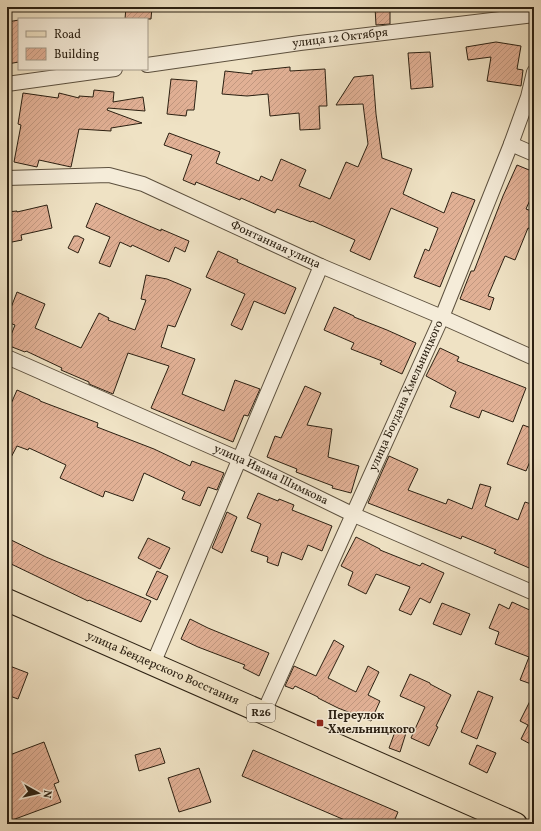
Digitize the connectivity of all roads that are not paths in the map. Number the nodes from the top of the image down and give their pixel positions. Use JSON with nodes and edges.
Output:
{"nodes":[{"id":1,"x":534,"y":15,"type":"edge"},
{"id":2,"x":148,"y":65,"type":"edge"},
{"id":3,"x":108,"y":70,"type":"edge"},
{"id":4,"x":534,"y":72,"type":"edge"},
{"id":5,"x":7,"y":84,"type":"edge"},
{"id":6,"x":511,"y":144,"type":"junction"},
{"id":7,"x":534,"y":154,"type":"edge"},
{"id":8,"x":7,"y":178,"type":"edge"},
{"id":9,"x":321,"y":266,"type":"junction"},
{"id":10,"x":442,"y":317,"type":"junction"},
{"id":11,"x":7,"y":357,"type":"edge"},
{"id":12,"x":534,"y":358,"type":"edge"},
{"id":13,"x":239,"y":459,"type":"junction"},
{"id":14,"x":354,"y":515,"type":"junction"},
{"id":15,"x":534,"y":593,"type":"edge"},
{"id":16,"x":7,"y":600,"type":"edge"},
{"id":17,"x":153,"y":664,"type":"junction"},
{"id":18,"x":263,"y":714,"type":"junction"},
{"id":19,"x":516,"y":824,"type":"edge"}],
"edges":[{"from":1,"to":2,"type":"street","name":"улица 12 Октября"},
{"from":3,"to":5,"type":"street"},
{"from":4,"to":6,"type":"street","name":"улица Богдана Хмельницкого"},
{"from":6,"to":7,"type":"street"},
{"from":6,"to":10,"type":"street","name":"улица Богдана Хмельницкого"},
{"from":8,"to":9,"type":"street","name":"Фонтанная улица"},
{"from":9,"to":10,"type":"street","name":"Фонтанная улица"},
{"from":9,"to":13,"type":"street"},
{"from":10,"to":12,"type":"street","name":"Фонтанная улица"},
{"from":10,"to":14,"type":"street","name":"улица Богдана Хмельницкого"},
{"from":11,"to":13,"type":"street","name":"улица Ивана Шимкова"},
{"from":13,"to":14,"type":"street","name":"улица Ивана Шимкова"},
{"from":13,"to":17,"type":"street"},
{"from":14,"to":15,"type":"street","name":"улица Ивана Шимкова"},
{"from":14,"to":18,"type":"street","name":"улица Богдана Хмельницкого"},
{"from":16,"to":17,"type":"main road","name":"улица Бендерского Восстания","number":"R26"},
{"from":17,"to":18,"type":"main road","name":"улица Бендерского Восстания","number":"R26"},
{"from":18,"to":19,"type":"main road","name":"улица Бендерского Восстания","number":"R26"}]}
